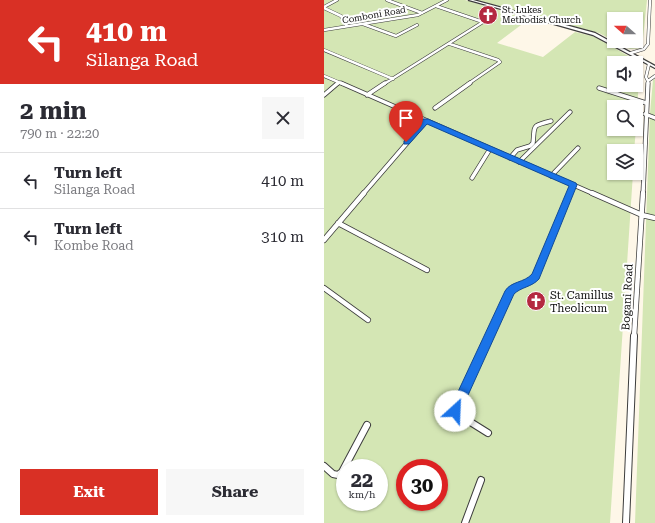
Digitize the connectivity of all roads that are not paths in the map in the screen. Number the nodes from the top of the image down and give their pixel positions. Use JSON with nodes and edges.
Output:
{"nodes":[{"id":1,"x":337,"y":0,"type":"edge"},
{"id":2,"x":387,"y":0,"type":"edge"},
{"id":3,"x":447,"y":0,"type":"edge"},
{"id":4,"x":470,"y":0,"type":"edge"},
{"id":5,"x":650,"y":0,"type":"edge"},
{"id":6,"x":436,"y":6,"type":"junction"},
{"id":7,"x":324,"y":8,"type":"edge"},
{"id":8,"x":422,"y":13,"type":"junction"},
{"id":9,"x":363,"y":24,"type":"junction"},
{"id":10,"x":417,"y":25,"type":"dead end"},
{"id":11,"x":347,"y":26,"type":"junction"},
{"id":12,"x":324,"y":30,"type":"edge"},
{"id":13,"x":450,"y":44,"type":"junction"},
{"id":14,"x":324,"y":50,"type":"edge"},
{"id":15,"x":631,"y":53,"type":"junction"},
{"id":16,"x":649,"y":64,"type":"junction"},
{"id":17,"x":655,"y":67,"type":"edge"},
{"id":18,"x":324,"y":76,"type":"edge"},
{"id":19,"x":655,"y":76,"type":"edge"},
{"id":20,"x":393,"y":79,"type":"junction"},
{"id":21,"x":648,"y":81,"type":"junction"},
{"id":22,"x":339,"y":83,"type":"junction"},
{"id":23,"x":599,"y":88,"type":"dead end"},
{"id":24,"x":324,"y":95,"type":"edge"},
{"id":25,"x":368,"y":95,"type":"junction"},
{"id":26,"x":646,"y":103,"type":"junction"},
{"id":27,"x":435,"y":108,"type":"dead end"},
{"id":28,"x":570,"y":112,"type":"dead end"},
{"id":29,"x":645,"y":114,"type":"junction"},
{"id":30,"x":655,"y":118,"type":"edge"},
{"id":31,"x":426,"y":121,"type":"junction"},
{"id":32,"x":551,"y":121,"type":"dead end"},
{"id":33,"x":578,"y":148,"type":"dead end"},
{"id":34,"x":490,"y":149,"type":"junction"},
{"id":35,"x":510,"y":158,"type":"junction"},
{"id":36,"x":520,"y":162,"type":"junction"},
{"id":37,"x":551,"y":176,"type":"junction"},
{"id":38,"x":472,"y":178,"type":"dead end"},
{"id":39,"x":573,"y":185,"type":"junction"},
{"id":40,"x":642,"y":215,"type":"junction"},
{"id":41,"x":655,"y":218,"type":"edge"},
{"id":42,"x":338,"y":223,"type":"junction"},
{"id":43,"x":324,"y":240,"type":"edge"},
{"id":44,"x":427,"y":270,"type":"dead end"},
{"id":45,"x":324,"y":288,"type":"edge"},
{"id":46,"x":368,"y":320,"type":"dead end"},
{"id":47,"x":367,"y":425,"type":"dead end"},
{"id":48,"x":488,"y":433,"type":"dead end"},
{"id":49,"x":324,"y":466,"type":"edge"},
{"id":50,"x":480,"y":480,"type":"dead end"},
{"id":51,"x":465,"y":523,"type":"edge"},
{"id":52,"x":626,"y":523,"type":"edge"}],
"edges":[{"from":1,"to":7,"type":"street"},
{"from":2,"to":8,"type":"street"},
{"from":3,"to":6,"type":"street","name":"Comboni Road"},
{"from":4,"to":15,"type":"street"},
{"from":5,"to":15,"type":"street"},
{"from":6,"to":8,"type":"street","name":"Comboni Road"},
{"from":6,"to":13,"type":"street"},
{"from":7,"to":11,"type":"street"},
{"from":8,"to":9,"type":"street","name":"Comboni Road"},
{"from":9,"to":10,"type":"street"},
{"from":9,"to":11,"type":"street","name":"Comboni Road"},
{"from":11,"to":12,"type":"street","name":"Comboni Road"},
{"from":13,"to":20,"type":"street"},
{"from":13,"to":27,"type":"street"},
{"from":14,"to":20,"type":"street"},
{"from":15,"to":16,"type":"street"},
{"from":16,"to":17,"type":"street"},
{"from":16,"to":21,"type":"street","name":"Bogani Road"},
{"from":18,"to":22,"type":"street"},
{"from":19,"to":21,"type":"street"},
{"from":20,"to":25,"type":"street"},
{"from":21,"to":26,"type":"street","name":"Bogani Road"},
{"from":22,"to":24,"type":"street"},
{"from":22,"to":25,"type":"street"},
{"from":23,"to":26,"type":"street"},
{"from":25,"to":31,"type":"street"},
{"from":26,"to":29,"type":"street","name":"Bogani Road"},
{"from":28,"to":36,"type":"street"},
{"from":29,"to":30,"type":"street"},
{"from":29,"to":40,"type":"street","name":"Bogani Road"},
{"from":31,"to":34,"type":"street"},
{"from":31,"to":42,"type":"street"},
{"from":32,"to":35,"type":"street"},
{"from":33,"to":37,"type":"street"},
{"from":34,"to":35,"type":"street"},
{"from":34,"to":38,"type":"street"},
{"from":35,"to":36,"type":"street"},
{"from":36,"to":37,"type":"street"},
{"from":37,"to":39,"type":"street"},
{"from":39,"to":40,"type":"street"},
{"from":39,"to":48,"type":"street"},
{"from":40,"to":41,"type":"street"},
{"from":40,"to":52,"type":"street","name":"Bogani Road"},
{"from":42,"to":43,"type":"street"},
{"from":42,"to":44,"type":"street"},
{"from":45,"to":46,"type":"street"},
{"from":47,"to":49,"type":"street"},
{"from":50,"to":51,"type":"street"}]}
